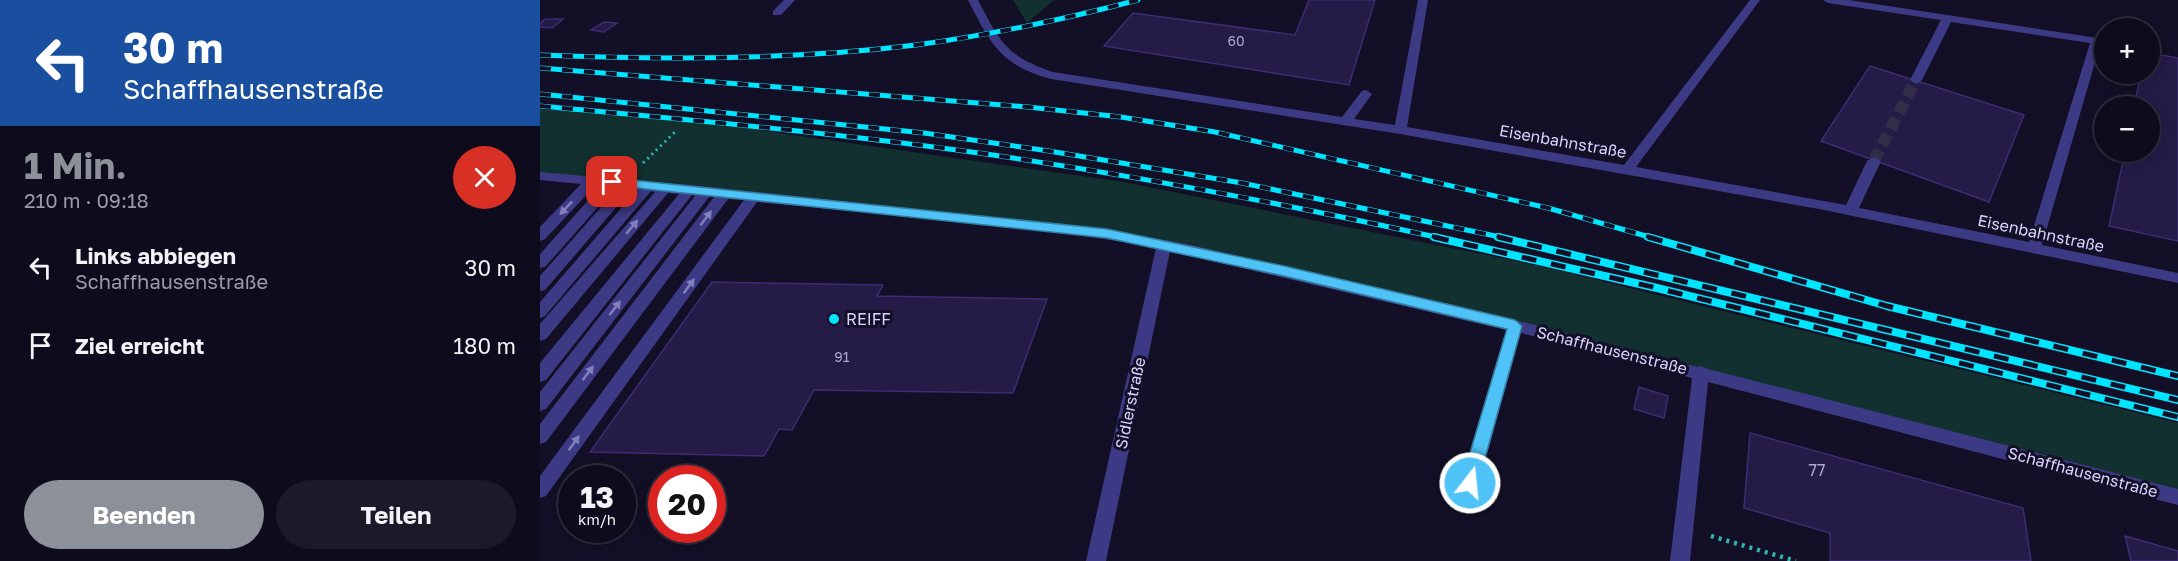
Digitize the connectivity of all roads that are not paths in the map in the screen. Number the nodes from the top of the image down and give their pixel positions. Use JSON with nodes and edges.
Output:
{"nodes":[{"id":1,"x":790,"y":0,"type":"edge"},
{"id":2,"x":973,"y":0,"type":"edge"},
{"id":3,"x":1423,"y":0,"type":"edge"},
{"id":4,"x":1755,"y":0,"type":"edge"},
{"id":5,"x":1828,"y":0,"type":"edge"},
{"id":6,"x":777,"y":13,"type":"dead end"},
{"id":7,"x":1948,"y":18,"type":"junction"},
{"id":8,"x":2094,"y":40,"type":"edge"},
{"id":9,"x":2094,"y":60,"type":"edge"},
{"id":10,"x":1916,"y":80,"type":"tunnel mouth"},
{"id":11,"x":1366,"y":94,"type":"dead end"},
{"id":12,"x":1345,"y":122,"type":"junction"},
{"id":13,"x":1400,"y":130,"type":"junction"},
{"id":14,"x":1874,"y":161,"type":"tunnel mouth"},
{"id":15,"x":1628,"y":169,"type":"junction"},
{"id":16,"x":540,"y":176,"type":"edge"},
{"id":17,"x":592,"y":181,"type":"junction"},
{"id":18,"x":612,"y":182,"type":"junction"},
{"id":19,"x":629,"y":184,"type":"junction"},
{"id":20,"x":648,"y":186,"type":"junction"},
{"id":21,"x":666,"y":187,"type":"junction"},
{"id":22,"x":690,"y":189,"type":"junction"},
{"id":23,"x":706,"y":191,"type":"junction"},
{"id":24,"x":725,"y":193,"type":"junction"},
{"id":25,"x":754,"y":196,"type":"junction"},
{"id":26,"x":1851,"y":210,"type":"junction"},
{"id":27,"x":540,"y":236,"type":"edge"},
{"id":28,"x":1164,"y":245,"type":"junction"},
{"id":29,"x":2034,"y":248,"type":"junction"},
{"id":30,"x":540,"y":263,"type":"edge"},
{"id":31,"x":2178,"y":278,"type":"edge"},
{"id":32,"x":540,"y":286,"type":"edge"},
{"id":33,"x":540,"y":312,"type":"edge"},
{"id":34,"x":1515,"y":326,"type":"junction"},
{"id":35,"x":540,"y":335,"type":"edge"},
{"id":36,"x":1701,"y":372,"type":"junction"},
{"id":37,"x":540,"y":375,"type":"edge"},
{"id":38,"x":540,"y":404,"type":"edge"},
{"id":39,"x":540,"y":437,"type":"edge"},
{"id":40,"x":1470,"y":483,"type":"dead end"},
{"id":41,"x":540,"y":490,"type":"edge"},
{"id":42,"x":2178,"y":497,"type":"edge"},
{"id":43,"x":1096,"y":561,"type":"edge"},
{"id":44,"x":1680,"y":561,"type":"edge"}],
"edges":[{"from":1,"to":6,"type":"street"},
{"from":2,"to":12,"type":"street","name":"Eisenbahnstraße"},
{"from":3,"to":13,"type":"street"},
{"from":4,"to":15,"type":"street"},
{"from":5,"to":7,"type":"street"},
{"from":7,"to":8,"type":"street"},
{"from":7,"to":10,"type":"street"},
{"from":9,"to":29,"type":"street"},
{"from":11,"to":12,"type":"street"},
{"from":12,"to":13,"type":"street","name":"Eisenbahnstraße"},
{"from":13,"to":15,"type":"street","name":"Eisenbahnstraße"},
{"from":14,"to":26,"type":"street"},
{"from":15,"to":26,"type":"street","name":"Eisenbahnstraße"},
{"from":16,"to":17,"type":"street","name":"Schaffhausenstraße"},
{"from":17,"to":18,"type":"street","name":"Schaffhausenstraße"},
{"from":17,"to":27,"type":"street","one_way":true},
{"from":18,"to":19,"type":"street","name":"Schaffhausenstraße"},
{"from":18,"to":30,"type":"street"},
{"from":19,"to":20,"type":"street","name":"Schaffhausenstraße"},
{"from":19,"to":32,"type":"street"},
{"from":20,"to":21,"type":"street","name":"Schaffhausenstraße"},
{"from":20,"to":33,"type":"street"},
{"from":21,"to":22,"type":"street","name":"Schaffhausenstraße"},
{"from":35,"to":21,"type":"street","one_way":true},
{"from":22,"to":23,"type":"street","name":"Schaffhausenstraße"},
{"from":22,"to":37,"type":"street"},
{"from":23,"to":24,"type":"street","name":"Schaffhausenstraße"},
{"from":38,"to":23,"type":"street","one_way":true},
{"from":24,"to":25,"type":"street","name":"Schaffhausenstraße"},
{"from":39,"to":24,"type":"street","one_way":true},
{"from":25,"to":28,"type":"street","name":"Schaffhausenstraße"},
{"from":41,"to":25,"type":"street","one_way":true},
{"from":26,"to":29,"type":"street","name":"Eisenbahnstraße"},
{"from":28,"to":34,"type":"street","name":"Schaffhausenstraße"},
{"from":28,"to":43,"type":"street","name":"Sidlerstraße"},
{"from":29,"to":31,"type":"street","name":"Eisenbahnstraße"},
{"from":34,"to":36,"type":"street","name":"Schaffhausenstraße"},
{"from":34,"to":40,"type":"street"},
{"from":36,"to":42,"type":"street","name":"Schaffhausenstraße"},
{"from":36,"to":44,"type":"street"}]}
